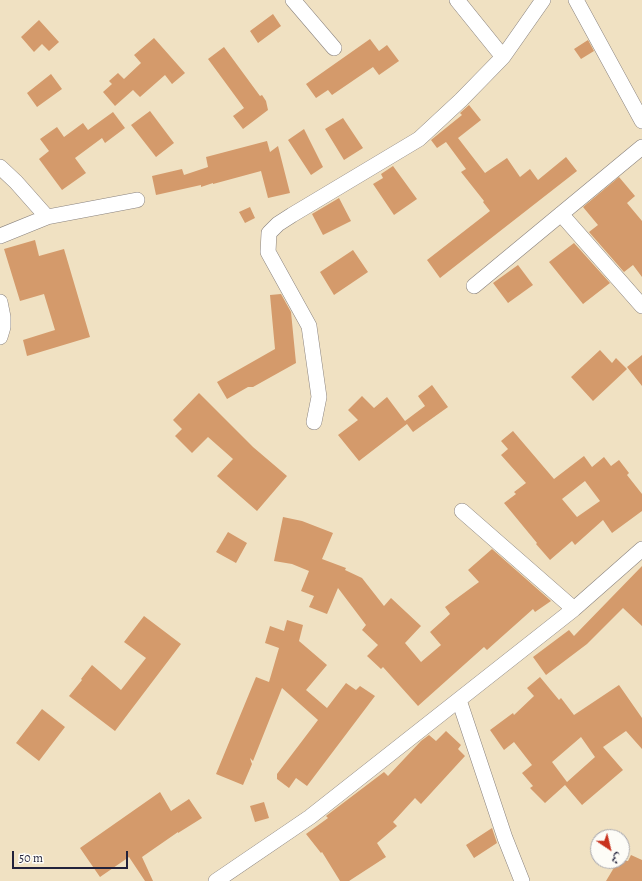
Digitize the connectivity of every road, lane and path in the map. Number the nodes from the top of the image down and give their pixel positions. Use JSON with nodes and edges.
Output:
{"nodes":[{"id":1,"x":292,"y":0,"type":"edge"},
{"id":2,"x":457,"y":0,"type":"edge"},
{"id":3,"x":543,"y":0,"type":"edge"},
{"id":4,"x":576,"y":0,"type":"edge"},
{"id":5,"x":334,"y":48,"type":"dead end"},
{"id":6,"x":502,"y":57,"type":"junction"},
{"id":7,"x":642,"y":120,"type":"edge"},
{"id":8,"x":642,"y":147,"type":"edge"},
{"id":9,"x":0,"y":167,"type":"edge"},
{"id":10,"x":137,"y":200,"type":"dead end"},
{"id":11,"x":561,"y":214,"type":"junction"},
{"id":12,"x":47,"y":218,"type":"junction"},
{"id":13,"x":0,"y":236,"type":"edge"},
{"id":14,"x":474,"y":286,"type":"dead end"},
{"id":15,"x":0,"y":302,"type":"edge"},
{"id":16,"x":642,"y":306,"type":"edge"},
{"id":17,"x":0,"y":336,"type":"edge"},
{"id":18,"x":314,"y":422,"type":"dead end"},
{"id":19,"x":462,"y":511,"type":"dead end"},
{"id":20,"x":642,"y":549,"type":"edge"},
{"id":21,"x":574,"y":609,"type":"junction"},
{"id":22,"x":459,"y":700,"type":"junction"},
{"id":23,"x":216,"y":881,"type":"edge"},
{"id":24,"x":522,"y":881,"type":"edge"}],
"edges":[{"from":1,"to":5,"type":"street"},
{"from":2,"to":6,"type":"street"},
{"from":3,"to":6,"type":"street"},
{"from":4,"to":7,"type":"street"},
{"from":6,"to":18,"type":"street"},
{"from":8,"to":11,"type":"street"},
{"from":9,"to":12,"type":"street"},
{"from":10,"to":12,"type":"street"},
{"from":11,"to":14,"type":"street"},
{"from":11,"to":16,"type":"street"},
{"from":12,"to":13,"type":"street"},
{"from":15,"to":17,"type":"street"},
{"from":19,"to":21,"type":"street"},
{"from":20,"to":21,"type":"street"},
{"from":21,"to":22,"type":"street"},
{"from":22,"to":23,"type":"street"},
{"from":22,"to":24,"type":"street"}]}
